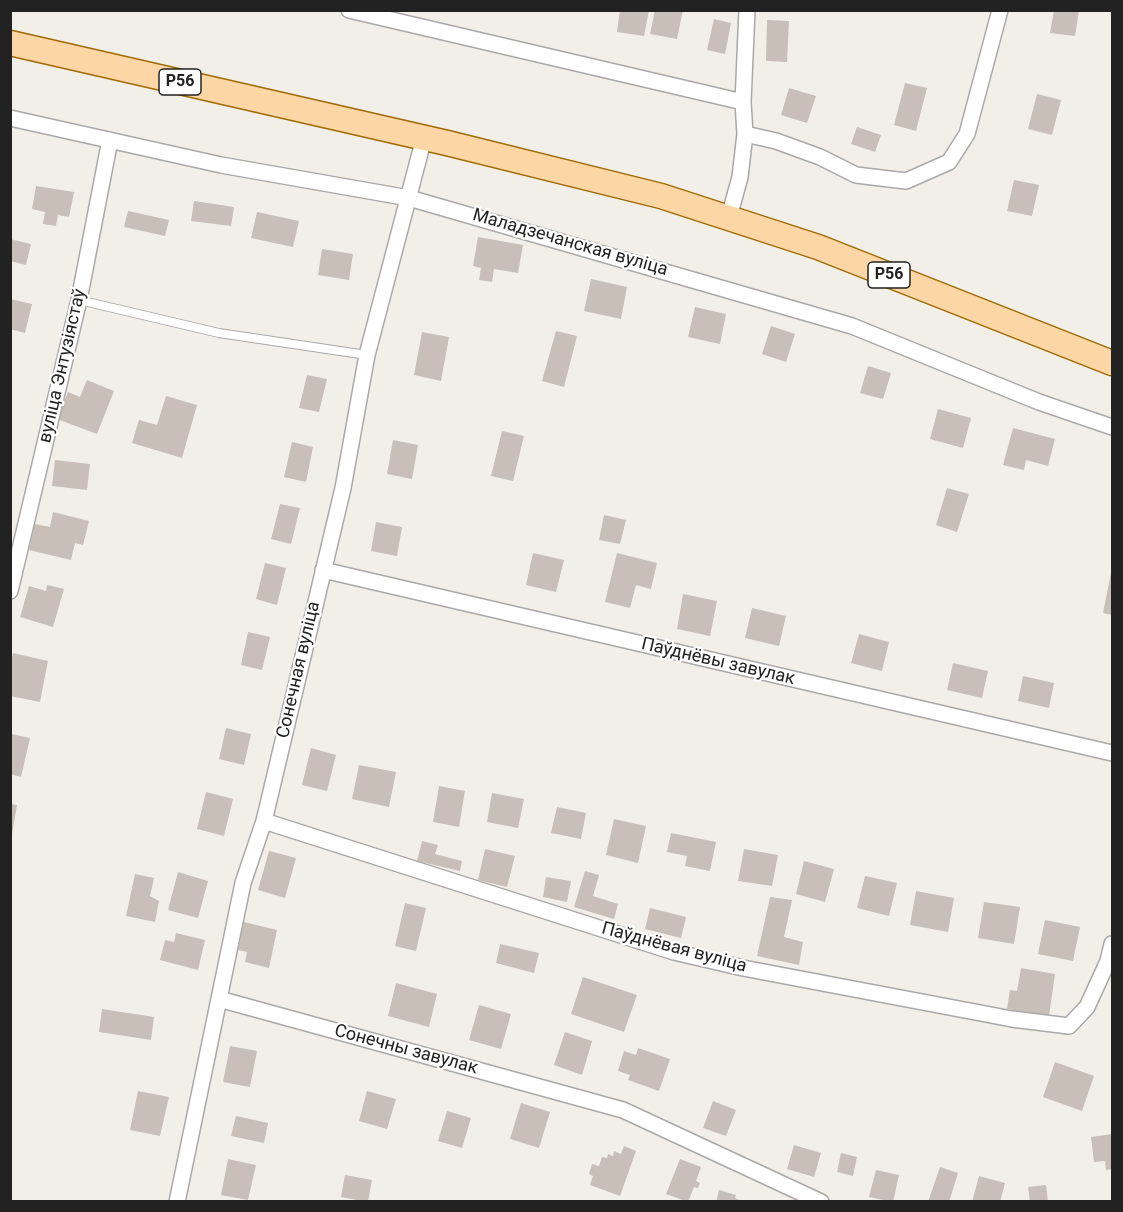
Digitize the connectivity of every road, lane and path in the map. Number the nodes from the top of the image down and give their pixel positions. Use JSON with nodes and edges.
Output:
{"nodes":[{"id":1,"x":349,"y":10,"type":"edge"},
{"id":2,"x":747,"y":10,"type":"edge"},
{"id":3,"x":1000,"y":10,"type":"edge"},
{"id":4,"x":10,"y":43,"type":"edge"},
{"id":5,"x":743,"y":102,"type":"junction"},
{"id":6,"x":10,"y":118,"type":"edge"},
{"id":7,"x":745,"y":134,"type":"junction"},
{"id":8,"x":424,"y":138,"type":"junction"},
{"id":9,"x":110,"y":140,"type":"junction"},
{"id":10,"x":409,"y":198,"type":"junction"},
{"id":11,"x":729,"y":217,"type":"junction"},
{"id":12,"x":79,"y":300,"type":"junction"},
{"id":13,"x":367,"y":356,"type":"junction"},
{"id":14,"x":1113,"y":363,"type":"edge"},
{"id":15,"x":1113,"y":427,"type":"edge"},
{"id":16,"x":322,"y":570,"type":"junction"},
{"id":17,"x":10,"y":591,"type":"edge"},
{"id":18,"x":1113,"y":753,"type":"edge"},
{"id":19,"x":264,"y":821,"type":"junction"},
{"id":20,"x":1113,"y":944,"type":"edge"},
{"id":21,"x":219,"y":999,"type":"junction"},
{"id":22,"x":177,"y":1202,"type":"edge"},
{"id":23,"x":821,"y":1202,"type":"edge"}],
"edges":[{"from":1,"to":5,"type":"street"},
{"from":2,"to":5,"type":"street"},
{"from":3,"to":7,"type":"street"},
{"from":4,"to":8,"type":"main road","number":"Р56"},
{"from":5,"to":7,"type":"street"},
{"from":6,"to":9,"type":"street","name":"Маладзечанская вуліца"},
{"from":7,"to":11,"type":"street"},
{"from":8,"to":10,"type":"street","name":"Сонечная вуліца"},
{"from":8,"to":11,"type":"main road","number":"Р56"},
{"from":9,"to":10,"type":"street","name":"Маладзечанская вуліца"},
{"from":9,"to":12,"type":"street","name":"вуліца Энтузіястаў"},
{"from":10,"to":13,"type":"street","name":"Сонечная вуліца"},
{"from":10,"to":15,"type":"street","name":"Маладзечанская вуліца"},
{"from":11,"to":14,"type":"main road","number":"Р56"},
{"from":12,"to":13,"type":"lane"},
{"from":12,"to":17,"type":"street","name":"вуліца Энтузіястаў"},
{"from":13,"to":16,"type":"street","name":"Сонечная вуліца"},
{"from":16,"to":18,"type":"street","name":"Паўднёвы завулак"},
{"from":16,"to":19,"type":"street","name":"Сонечная вуліца"},
{"from":19,"to":20,"type":"street","name":"Паўднёвая вуліца"},
{"from":19,"to":21,"type":"street","name":"Сонечная вуліца"},
{"from":21,"to":22,"type":"street","name":"Сонечная вуліца"},
{"from":21,"to":23,"type":"street","name":"Сонечны завулак"}]}
